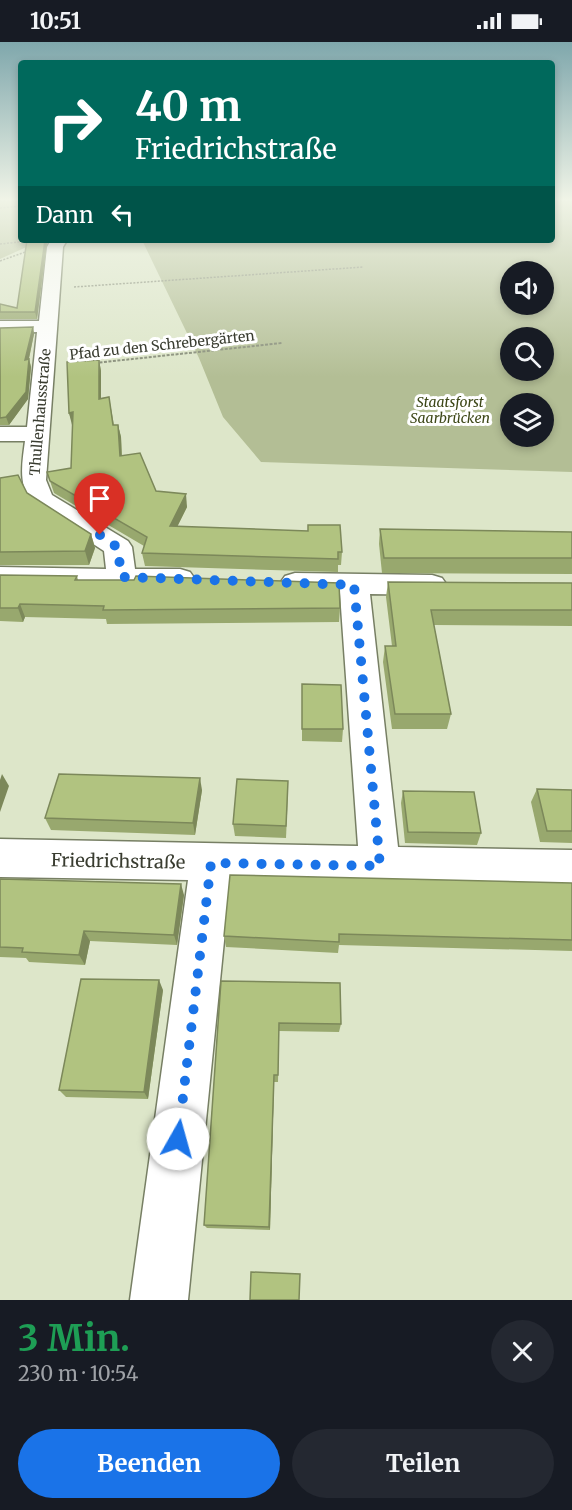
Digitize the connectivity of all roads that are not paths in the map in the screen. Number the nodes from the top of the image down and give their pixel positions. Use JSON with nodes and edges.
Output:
{"nodes":[{"id":1,"x":55,"y":260,"type":"edge"},
{"id":2,"x":49,"y":326,"type":"junction"},
{"id":3,"x":0,"y":327,"type":"edge"},
{"id":4,"x":0,"y":434,"type":"edge"},
{"id":5,"x":36,"y":434,"type":"junction"},
{"id":6,"x":0,"y":577,"type":"edge"},
{"id":7,"x":122,"y":577,"type":"junction"},
{"id":8,"x":203,"y":580,"type":"edge"},
{"id":9,"x":273,"y":582,"type":"edge"},
{"id":10,"x":354,"y":585,"type":"junction"},
{"id":11,"x":457,"y":585,"type":"edge"},
{"id":12,"x":0,"y":858,"type":"edge"},
{"id":13,"x":211,"y":863,"type":"junction"},
{"id":14,"x":380,"y":866,"type":"junction"},
{"id":15,"x":572,"y":869,"type":"edge"},
{"id":16,"x":159,"y":1300,"type":"edge"}],
"edges":[{"from":1,"to":2,"type":"street","name":"Thullenhausstraße"},
{"from":2,"to":3,"type":"street"},
{"from":2,"to":5,"type":"street","name":"Thullenhausstraße"},
{"from":4,"to":5,"type":"street"},
{"from":5,"to":7,"type":"street","name":"Thullenhausstraße"},
{"from":6,"to":7,"type":"street"},
{"from":7,"to":8,"type":"street"},
{"from":9,"to":10,"type":"street"},
{"from":10,"to":11,"type":"street"},
{"from":10,"to":14,"type":"street"},
{"from":12,"to":13,"type":"street","name":"Friedrichstraße"},
{"from":13,"to":14,"type":"street","name":"Friedrichstraße"},
{"from":13,"to":16,"type":"street"},
{"from":14,"to":15,"type":"street","name":"Friedrichstraße"}]}
